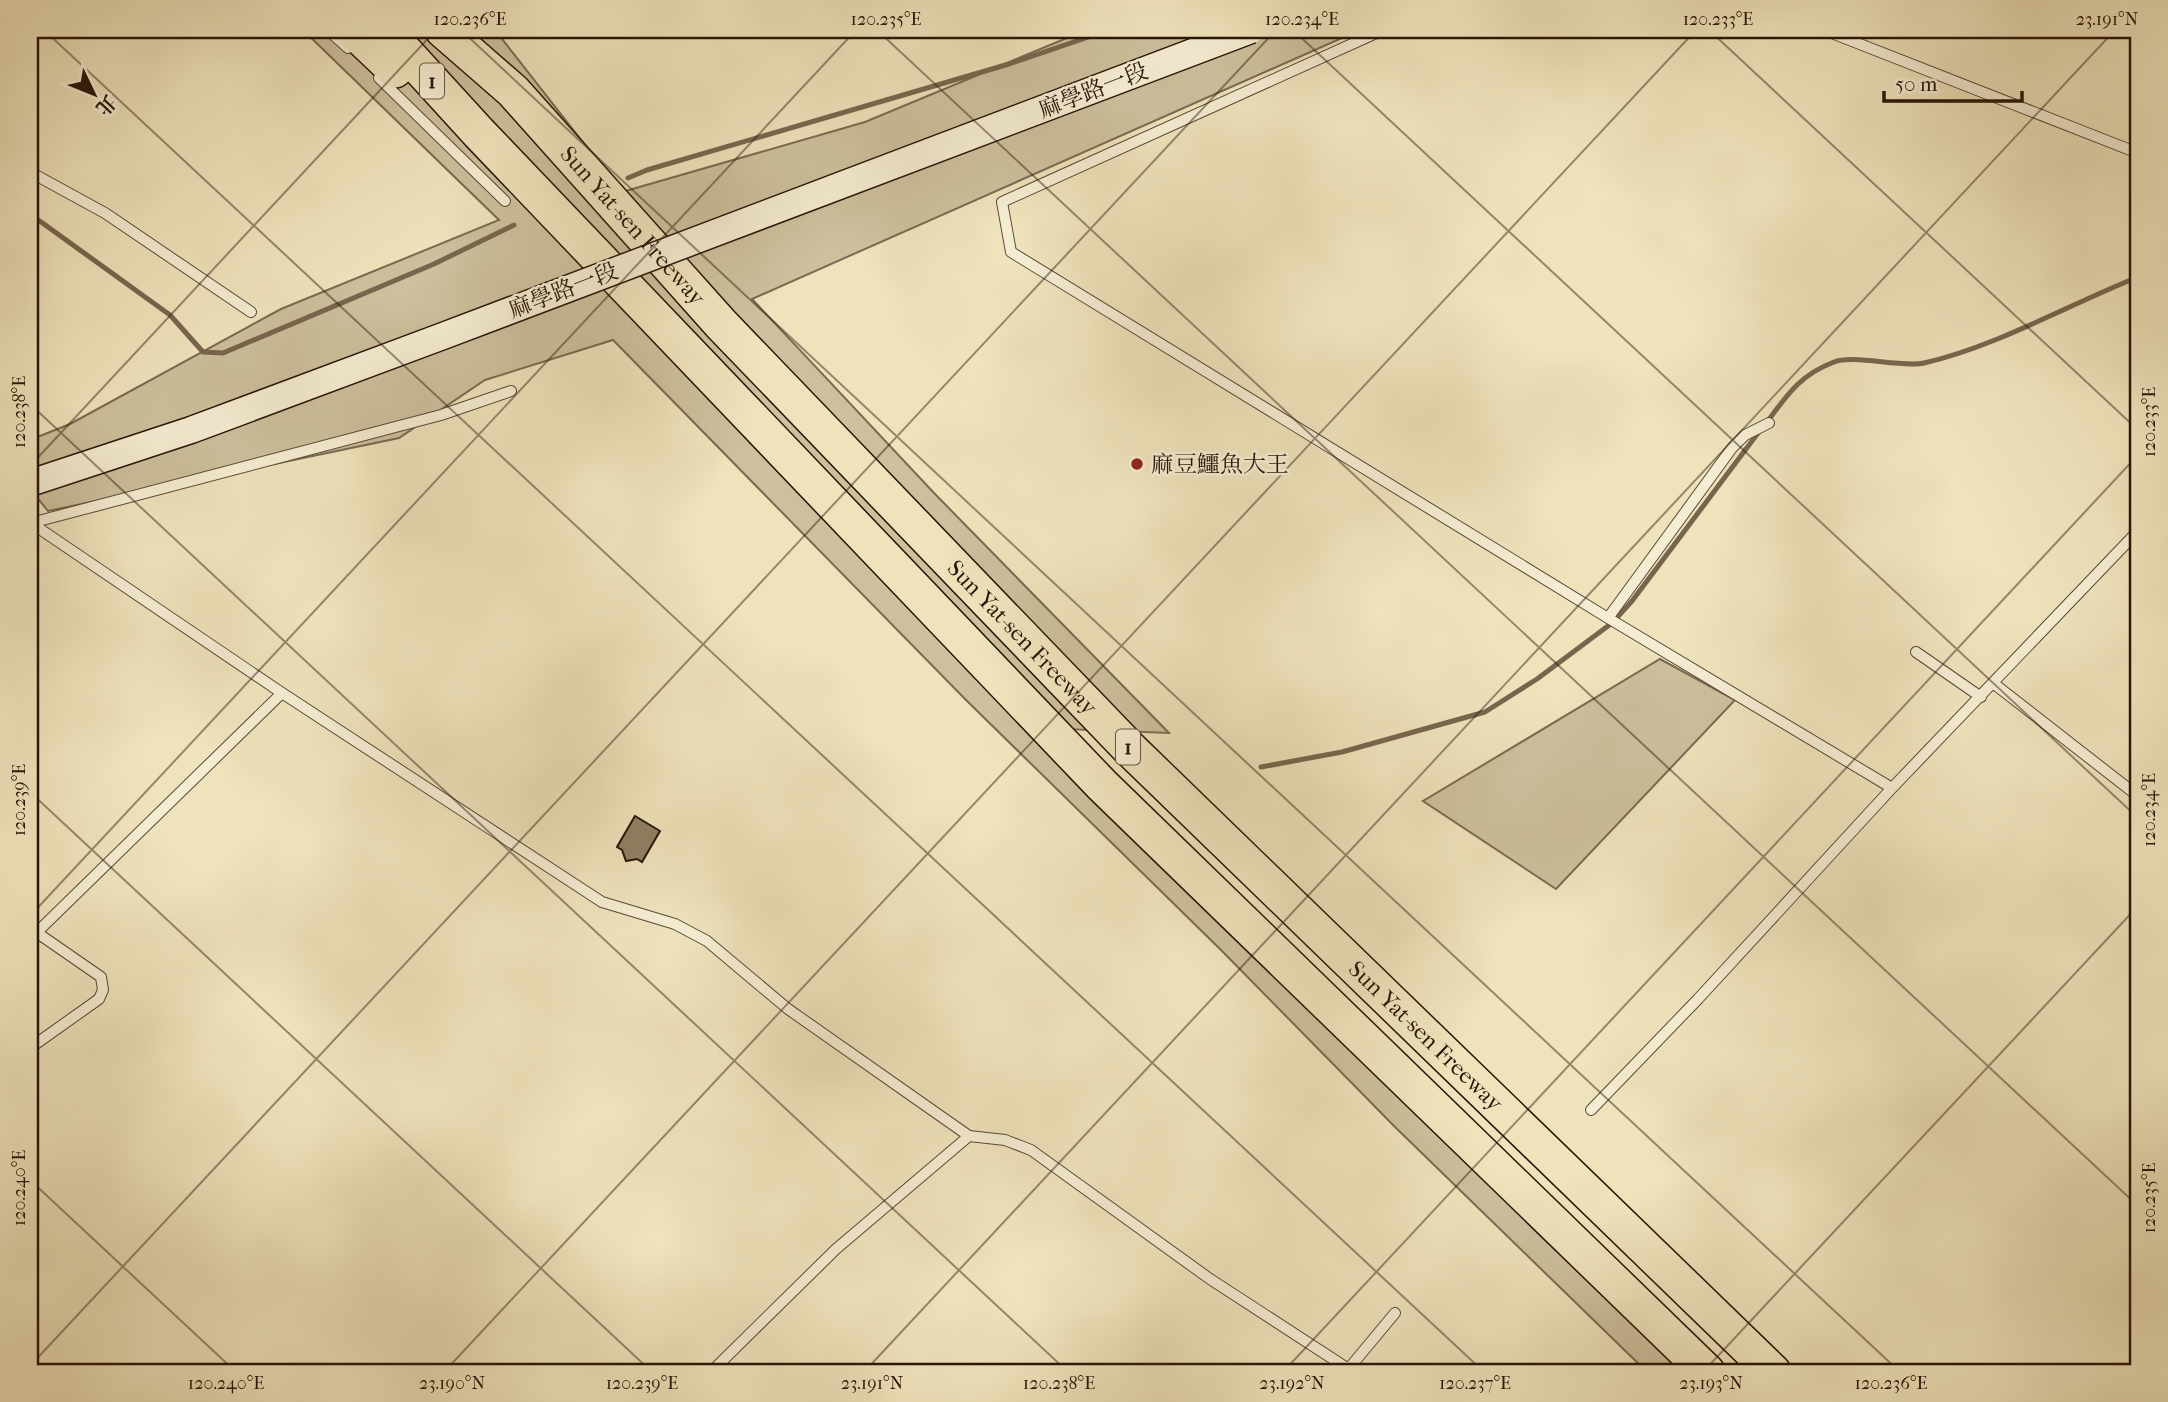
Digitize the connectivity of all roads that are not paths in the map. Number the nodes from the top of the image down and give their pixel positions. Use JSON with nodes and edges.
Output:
{"nodes":[{"id":1,"x":328,"y":30,"type":"edge"},
{"id":2,"x":385,"y":30,"type":"edge"},
{"id":3,"x":443,"y":30,"type":"edge"},
{"id":4,"x":471,"y":30,"type":"edge"},
{"id":5,"x":1251,"y":30,"type":"edge"},
{"id":6,"x":1383,"y":30,"type":"edge"},
{"id":7,"x":1824,"y":30,"type":"edge"},
{"id":8,"x":355,"y":43,"type":"edge"},
{"id":9,"x":376,"y":74,"type":"dead end"},
{"id":10,"x":513,"y":91,"type":"junction"},
{"id":11,"x":479,"y":133,"type":"junction"},
{"id":12,"x":2138,"y":153,"type":"edge"},
{"id":13,"x":30,"y":172,"type":"edge"},
{"id":14,"x":505,"y":201,"type":"dead end"},
{"id":15,"x":251,"y":312,"type":"dead end"},
{"id":16,"x":511,"y":391,"type":"dead end"},
{"id":17,"x":1769,"y":423,"type":"dead end"},
{"id":18,"x":30,"y":483,"type":"edge"},
{"id":19,"x":30,"y":518,"type":"edge"},
{"id":20,"x":2138,"y":531,"type":"edge"},
{"id":21,"x":1608,"y":618,"type":"junction"},
{"id":22,"x":1916,"y":652,"type":"dead end"},
{"id":23,"x":1993,"y":683,"type":"junction"},
{"id":24,"x":282,"y":693,"type":"junction"},
{"id":25,"x":1981,"y":697,"type":"junction"},
{"id":26,"x":1892,"y":788,"type":"junction"},
{"id":27,"x":2138,"y":796,"type":"edge"},
{"id":28,"x":33,"y":936,"type":"edge"},
{"id":29,"x":30,"y":1048,"type":"edge"},
{"id":30,"x":1591,"y":1110,"type":"dead end"},
{"id":31,"x":969,"y":1136,"type":"junction"},
{"id":32,"x":1395,"y":1313,"type":"dead end"},
{"id":33,"x":1349,"y":1371,"type":"edge"},
{"id":34,"x":711,"y":1372,"type":"edge"},
{"id":35,"x":1707,"y":1372,"type":"edge"},
{"id":36,"x":1773,"y":1372,"type":"edge"}],
"edges":[{"from":1,"to":8,"type":"lane"},
{"from":2,"to":11,"type":"highway","name":"Sun Yat-sen Freeway","number":"1"},
{"from":3,"to":10,"type":"highway","name":"Sun Yat-sen Freeway","number":"1"},
{"from":4,"to":10,"type":"highway"},
{"from":5,"to":18,"type":"main road","name":"麻學路一段","bridge":true},
{"from":6,"to":21,"type":"lane"},
{"from":7,"to":12,"type":"lane"},
{"from":8,"to":11,"type":"highway"},
{"from":9,"to":14,"type":"lane"},
{"from":10,"to":36,"type":"highway","name":"Sun Yat-sen Freeway","number":"1"},
{"from":11,"to":35,"type":"highway","name":"Sun Yat-sen Freeway","number":"1"},
{"from":13,"to":15,"type":"lane"},
{"from":16,"to":19,"type":"lane"},
{"from":17,"to":21,"type":"lane"},
{"from":19,"to":24,"type":"lane"},
{"from":20,"to":23,"type":"lane"},
{"from":21,"to":26,"type":"lane"},
{"from":22,"to":25,"type":"lane"},
{"from":23,"to":25,"type":"lane"},
{"from":23,"to":27,"type":"lane"},
{"from":24,"to":28,"type":"lane"},
{"from":24,"to":31,"type":"lane"},
{"from":25,"to":26,"type":"lane"},
{"from":26,"to":30,"type":"lane"},
{"from":28,"to":29,"type":"lane"},
{"from":31,"to":33,"type":"lane"},
{"from":31,"to":34,"type":"lane"},
{"from":32,"to":33,"type":"lane"}]}
